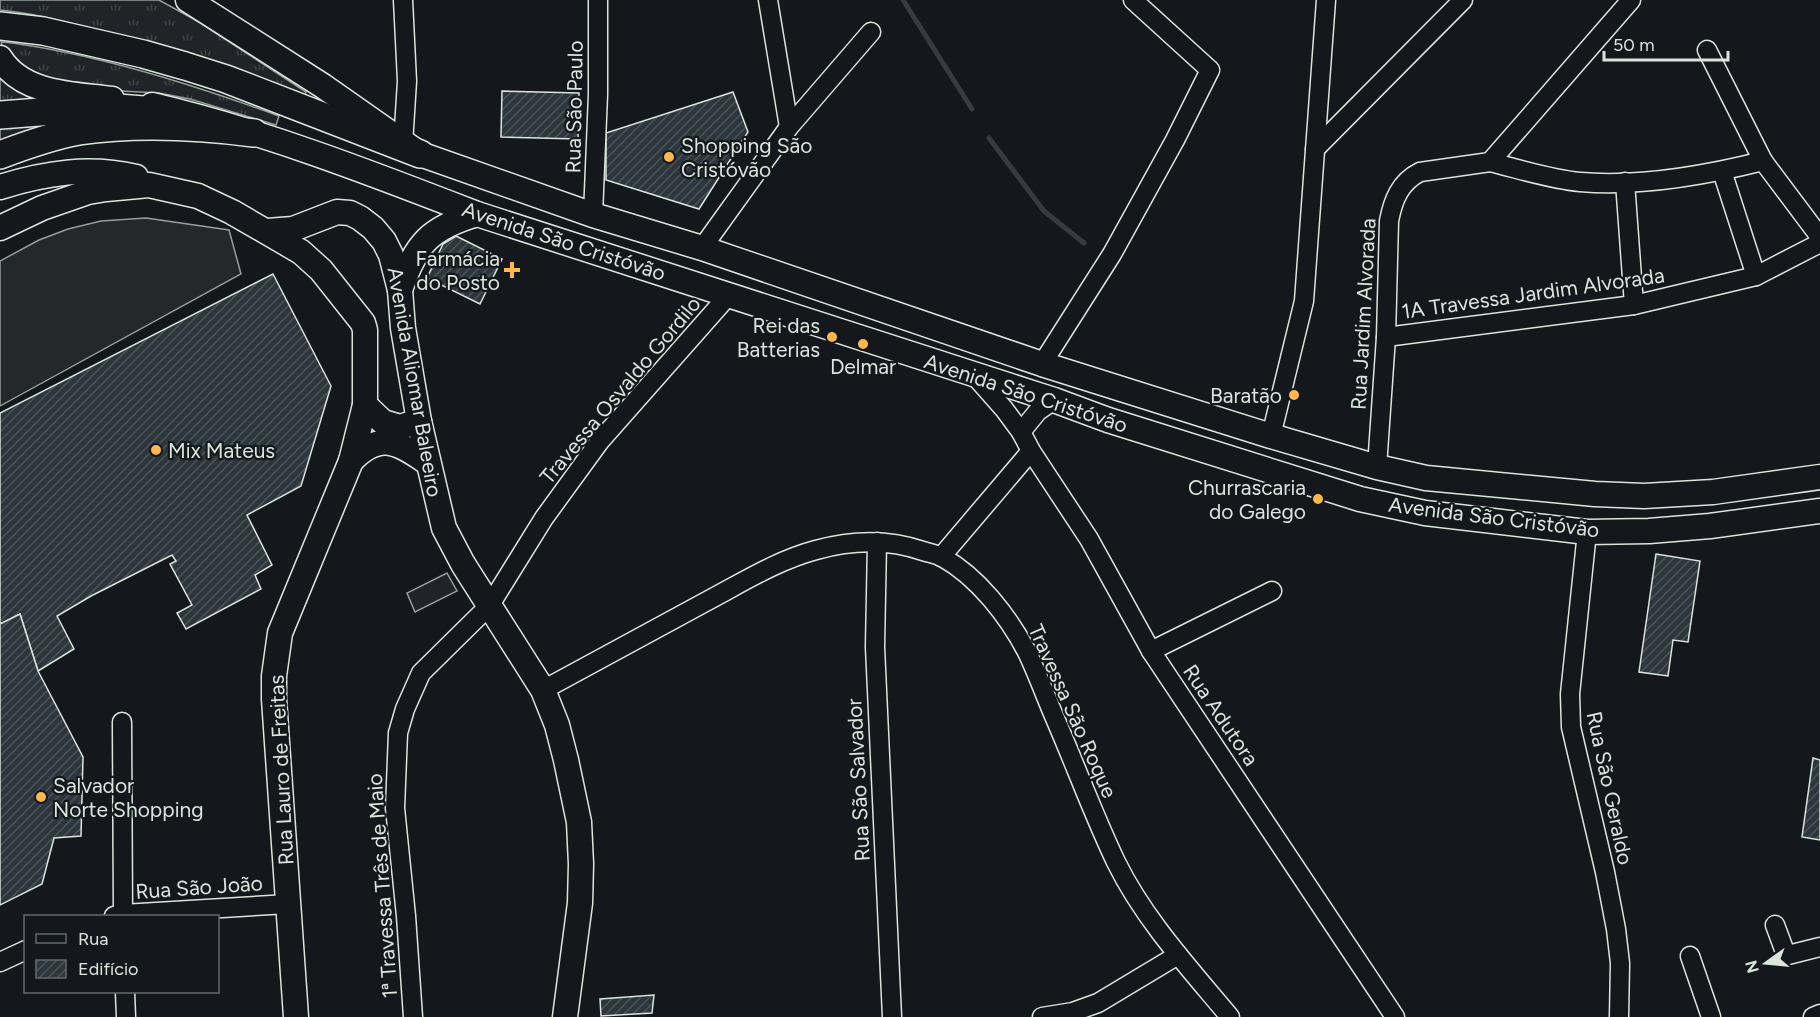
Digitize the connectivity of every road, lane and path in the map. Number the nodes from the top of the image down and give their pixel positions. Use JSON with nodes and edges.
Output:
{"nodes":[{"id":1,"x":188,"y":0,"type":"edge"},
{"id":2,"x":403,"y":0,"type":"edge"},
{"id":3,"x":598,"y":0,"type":"edge"},
{"id":4,"x":768,"y":0,"type":"edge"},
{"id":5,"x":1133,"y":0,"type":"edge"},
{"id":6,"x":1326,"y":0,"type":"edge"},
{"id":7,"x":1463,"y":0,"type":"edge"},
{"id":8,"x":1630,"y":0,"type":"edge"},
{"id":9,"x":0,"y":26,"type":"edge"},
{"id":10,"x":871,"y":32,"type":"dead end"},
{"id":11,"x":1707,"y":50,"type":"dead end"},
{"id":12,"x":0,"y":58,"type":"edge"},
{"id":13,"x":190,"y":114,"type":"junction"},
{"id":14,"x":0,"y":115,"type":"edge"},
{"id":15,"x":789,"y":128,"type":"junction"},
{"id":16,"x":254,"y":133,"type":"junction"},
{"id":17,"x":412,"y":149,"type":"junction"},
{"id":18,"x":1316,"y":149,"type":"junction"},
{"id":19,"x":0,"y":155,"type":"edge"},
{"id":20,"x":1763,"y":160,"type":"junction"},
{"id":21,"x":1490,"y":162,"type":"junction"},
{"id":22,"x":1722,"y":171,"type":"junction"},
{"id":23,"x":1626,"y":182,"type":"junction"},
{"id":24,"x":0,"y":187,"type":"edge"},
{"id":25,"x":183,"y":191,"type":"junction"},
{"id":26,"x":477,"y":214,"type":"junction"},
{"id":27,"x":593,"y":215,"type":"junction"},
{"id":28,"x":325,"y":216,"type":"junction"},
{"id":29,"x":0,"y":228,"type":"edge"},
{"id":30,"x":267,"y":231,"type":"junction"},
{"id":31,"x":1820,"y":237,"type":"edge"},
{"id":32,"x":1820,"y":243,"type":"edge"},
{"id":33,"x":702,"y":248,"type":"junction"},
{"id":34,"x":321,"y":270,"type":"junction"},
{"id":35,"x":1756,"y":276,"type":"junction"},
{"id":36,"x":400,"y":290,"type":"junction"},
{"id":37,"x":728,"y":296,"type":"junction"},
{"id":38,"x":1634,"y":305,"type":"junction"},
{"id":39,"x":363,"y":323,"type":"joint"},
{"id":40,"x":1386,"y":337,"type":"junction"},
{"id":41,"x":1042,"y":364,"type":"junction"},
{"id":42,"x":974,"y":375,"type":"junction"},
{"id":43,"x":1054,"y":400,"type":"junction"},
{"id":44,"x":365,"y":405,"type":"junction"},
{"id":45,"x":419,"y":421,"type":"junction"},
{"id":46,"x":1021,"y":432,"type":"junction"},
{"id":47,"x":1271,"y":436,"type":"junction"},
{"id":48,"x":1031,"y":451,"type":"junction"},
{"id":49,"x":351,"y":460,"type":"junction"},
{"id":50,"x":428,"y":463,"type":"junction"},
{"id":51,"x":1377,"y":467,"type":"junction"},
{"id":52,"x":1820,"y":477,"type":"edge"},
{"id":53,"x":1820,"y":512,"type":"edge"},
{"id":54,"x":1587,"y":532,"type":"junction"},
{"id":55,"x":877,"y":542,"type":"junction"},
{"id":56,"x":941,"y":557,"type":"junction"},
{"id":57,"x":1272,"y":591,"type":"dead end"},
{"id":58,"x":490,"y":605,"type":"junction"},
{"id":59,"x":1151,"y":651,"type":"junction"},
{"id":60,"x":543,"y":690,"type":"junction"},
{"id":61,"x":122,"y":722,"type":"dead end"},
{"id":62,"x":288,"y":904,"type":"junction"},
{"id":63,"x":120,"y":915,"type":"edge"},
{"id":64,"x":134,"y":915,"type":"edge"},
{"id":65,"x":1774,"y":925,"type":"dead end"},
{"id":66,"x":1820,"y":947,"type":"edge"},
{"id":67,"x":24,"y":951,"type":"edge"},
{"id":68,"x":1178,"y":955,"type":"junction"},
{"id":69,"x":1690,"y":956,"type":"dead end"},
{"id":70,"x":0,"y":962,"type":"edge"},
{"id":71,"x":125,"y":993,"type":"edge"},
{"id":72,"x":1820,"y":1014,"type":"edge"},
{"id":73,"x":126,"y":1017,"type":"edge"},
{"id":74,"x":296,"y":1017,"type":"edge"},
{"id":75,"x":413,"y":1017,"type":"edge"},
{"id":76,"x":565,"y":1017,"type":"edge"},
{"id":77,"x":892,"y":1017,"type":"edge"},
{"id":78,"x":1042,"y":1017,"type":"edge"},
{"id":79,"x":1230,"y":1017,"type":"edge"},
{"id":80,"x":1395,"y":1017,"type":"edge"},
{"id":81,"x":1619,"y":1017,"type":"edge"},
{"id":82,"x":1711,"y":1017,"type":"edge"},
{"id":83,"x":1813,"y":1017,"type":"edge"}],
"edges":[{"from":1,"to":17,"type":"main road","name":"Avenida São Cristóvão"},
{"from":2,"to":17,"type":"street"},
{"from":3,"to":27,"type":"street","name":"Rua São Paulo"},
{"from":4,"to":15,"type":"street"},
{"from":5,"to":41,"type":"street"},
{"from":6,"to":18,"type":"street"},
{"from":7,"to":18,"type":"street"},
{"from":8,"to":21,"type":"street"},
{"from":9,"to":17,"type":"highway"},
{"from":10,"to":15,"type":"street"},
{"from":11,"to":20,"type":"street"},
{"from":12,"to":13,"type":"main road","name":"Avenida São Cristóvão"},
{"from":13,"to":14,"type":"highway"},
{"from":13,"to":16,"type":"main road","name":"Avenida São Cristóvão"},
{"from":15,"to":33,"type":"street"},
{"from":16,"to":19,"type":"highway"},
{"from":16,"to":26,"type":"main road","name":"Avenida São Cristóvão"},
{"from":17,"to":27,"type":"main road","name":"Avenida São Cristóvão"},
{"from":18,"to":47,"type":"street"},
{"from":20,"to":22,"type":"street"},
{"from":20,"to":31,"type":"street"},
{"from":21,"to":23,"type":"street"},
{"from":21,"to":40,"type":"street","name":"Rua Jardim Alvorada"},
{"from":22,"to":23,"type":"street"},
{"from":22,"to":35,"type":"street"},
{"from":23,"to":38,"type":"street"},
{"from":24,"to":25,"type":"main road"},
{"from":25,"to":29,"type":"main road","name":"Avenida Aliomar Baleeiro"},
{"from":25,"to":30,"type":"main road","name":"Avenida Aliomar Baleeiro"},
{"from":26,"to":36,"type":"main road"},
{"from":26,"to":37,"type":"main road","name":"Avenida São Cristóvão"},
{"from":27,"to":33,"type":"main road","name":"Avenida São Cristóvão"},
{"from":28,"to":30,"type":"main road","name":"Avenida Aliomar Baleeiro"},
{"from":28,"to":34,"type":"main road"},
{"from":28,"to":36,"type":"main road","name":"Avenida Aliomar Baleeiro"},
{"from":30,"to":34,"type":"main road","name":"Avenida Aliomar Baleeiro"},
{"from":32,"to":35,"type":"street","name":"1A Travessa Jardim Alvorada"},
{"from":33,"to":41,"type":"main road","name":"Avenida São Cristóvão"},
{"from":34,"to":39,"type":"main road","name":"Avenida Aliomar Baleeiro"},
{"from":35,"to":38,"type":"street","name":"1A Travessa Jardim Alvorada"},
{"from":36,"to":45,"type":"main road","name":"Avenida Aliomar Baleeiro"},
{"from":37,"to":42,"type":"main road","name":"Avenida São Cristóvão"},
{"from":37,"to":58,"type":"street","name":"Travessa Osvaldo Gordilo"},
{"from":38,"to":40,"type":"street","name":"1A Travessa Jardim Alvorada"},
{"from":39,"to":44,"type":"main road","name":"Rua Lauro de Freitas"},
{"from":40,"to":51,"type":"street","name":"Rua Jardim Alvorada"},
{"from":41,"to":47,"type":"main road","name":"Avenida São Cristóvão"},
{"from":42,"to":43,"type":"main road","name":"Avenida São Cristóvão"},
{"from":42,"to":46,"type":"street","name":"Rua Adutora"},
{"from":43,"to":46,"type":"street"},
{"from":43,"to":54,"type":"main road","name":"Avenida São Cristóvão"},
{"from":44,"to":45,"type":"main road"},
{"from":44,"to":49,"type":"main road","name":"Rua Lauro de Freitas"},
{"from":45,"to":50,"type":"main road","name":"Avenida Aliomar Baleeiro"},
{"from":46,"to":48,"type":"street","name":"Rua Adutora"},
{"from":47,"to":51,"type":"main road","name":"Avenida São Cristóvão"},
{"from":48,"to":56,"type":"street"},
{"from":48,"to":59,"type":"street","name":"Rua Adutora"},
{"from":49,"to":50,"type":"main road"},
{"from":49,"to":62,"type":"main road","name":"Rua Lauro de Freitas"},
{"from":50,"to":58,"type":"main road","name":"Avenida Aliomar Baleeiro"},
{"from":51,"to":52,"type":"main road","name":"Avenida São Cristóvão"},
{"from":53,"to":54,"type":"main road","name":"Avenida São Cristóvão"},
{"from":54,"to":81,"type":"street","name":"Rua São Geraldo"},
{"from":55,"to":56,"type":"street","name":"Travessa São Roque"},
{"from":55,"to":60,"type":"street","name":"Travessa São Roque"},
{"from":55,"to":77,"type":"street","name":"Rua São Salvador"},
{"from":56,"to":68,"type":"street","name":"Travessa São Roque"},
{"from":57,"to":59,"type":"street"},
{"from":58,"to":60,"type":"main road","name":"Avenida Aliomar Baleeiro"},
{"from":58,"to":75,"type":"street","name":"1ª Travessa Três de Maio"},
{"from":59,"to":80,"type":"street","name":"Rua Adutora"},
{"from":60,"to":76,"type":"main road","name":"Avenida Aliomar Baleeiro"},
{"from":61,"to":63,"type":"street"},
{"from":62,"to":64,"type":"street","name":"Rua São João"},
{"from":62,"to":74,"type":"main road","name":"Rua Lauro de Freitas"},
{"from":65,"to":66,"type":"street"},
{"from":67,"to":70,"type":"street"},
{"from":68,"to":78,"type":"street"},
{"from":68,"to":79,"type":"street","name":"Travessa São Roque"},
{"from":69,"to":82,"type":"street"},
{"from":71,"to":73,"type":"street"},
{"from":72,"to":83,"type":"street"}]}
